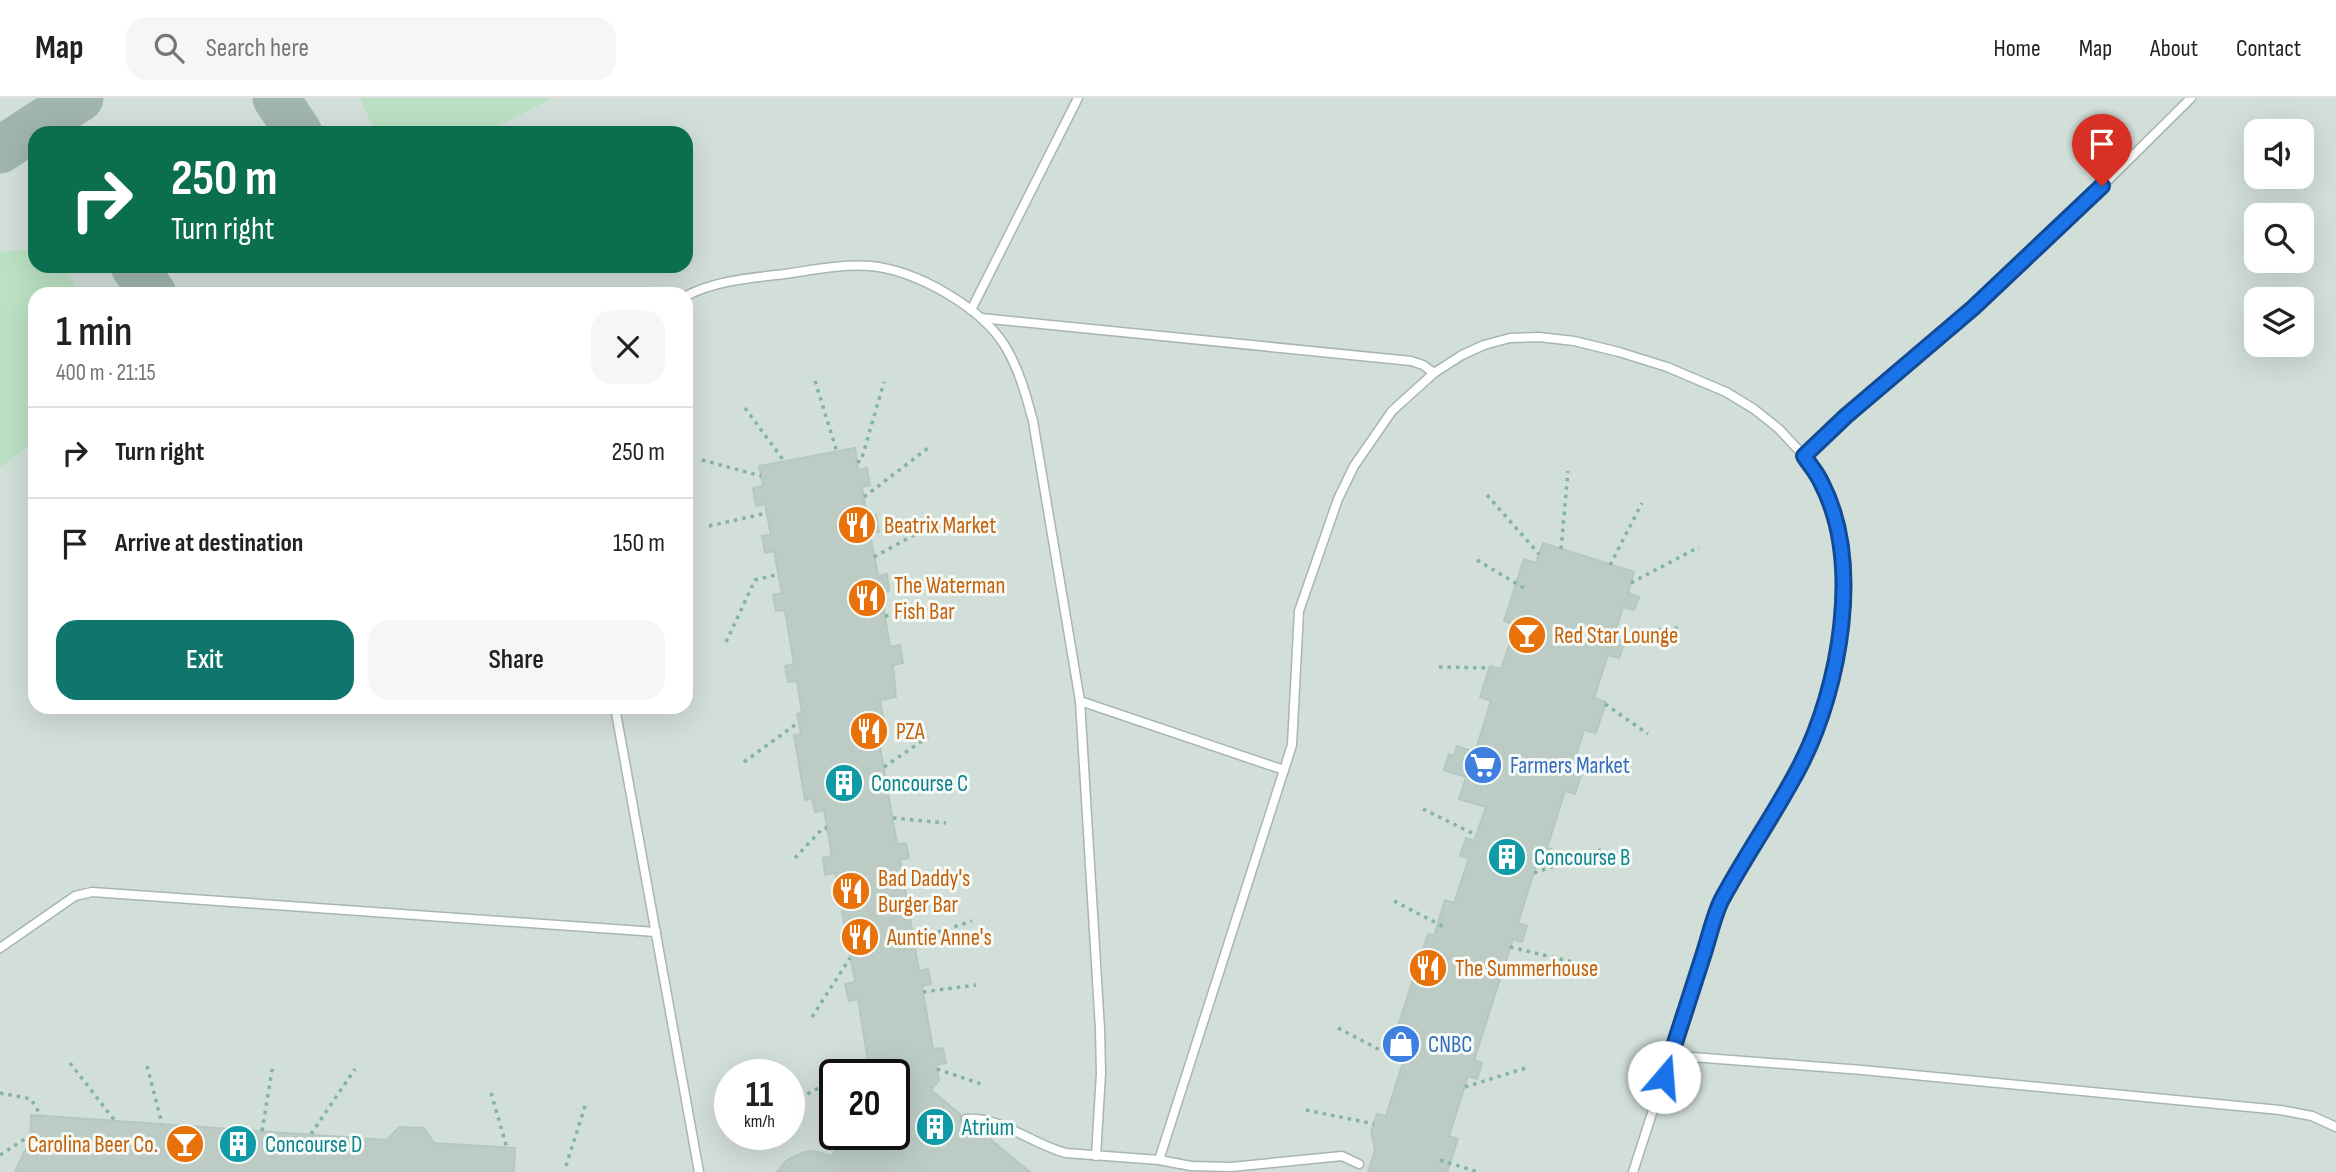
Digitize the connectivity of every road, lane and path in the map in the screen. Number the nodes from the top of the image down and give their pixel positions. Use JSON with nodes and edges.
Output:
{"nodes":[{"id":1,"x":1077,"y":98,"type":"edge"},
{"id":2,"x":2190,"y":98,"type":"edge"},
{"id":3,"x":693,"y":292,"type":"edge"},
{"id":4,"x":971,"y":310,"type":"junction"},
{"id":5,"x":980,"y":318,"type":"junction"},
{"id":6,"x":1434,"y":373,"type":"junction"},
{"id":7,"x":814,"y":381,"type":"dead end"},
{"id":8,"x":884,"y":382,"type":"dead end"},
{"id":9,"x":745,"y":408,"type":"dead end"},
{"id":10,"x":928,"y":448,"type":"dead end"},
{"id":11,"x":837,"y":452,"type":"dead end"},
{"id":12,"x":1804,"y":456,"type":"junction"},
{"id":13,"x":702,"y":460,"type":"dead end"},
{"id":14,"x":784,"y":461,"type":"dead end"},
{"id":15,"x":857,"y":462,"type":"dead end"},
{"id":16,"x":1567,"y":471,"type":"dead end"},
{"id":17,"x":761,"y":477,"type":"dead end"},
{"id":18,"x":1487,"y":495,"type":"dead end"},
{"id":19,"x":864,"y":497,"type":"dead end"},
{"id":20,"x":1642,"y":503,"type":"dead end"},
{"id":21,"x":767,"y":513,"type":"dead end"},
{"id":22,"x":709,"y":526,"type":"dead end"},
{"id":23,"x":923,"y":530,"type":"dead end"},
{"id":24,"x":1699,"y":547,"type":"dead end"},
{"id":25,"x":1561,"y":549,"type":"dead end"},
{"id":26,"x":1539,"y":554,"type":"dead end"},
{"id":27,"x":874,"y":557,"type":"dead end"},
{"id":28,"x":1477,"y":560,"type":"dead end"},
{"id":29,"x":1610,"y":565,"type":"dead end"},
{"id":30,"x":779,"y":574,"type":"dead end"},
{"id":31,"x":1631,"y":583,"type":"dead end"},
{"id":32,"x":1527,"y":590,"type":"dead end"},
{"id":33,"x":932,"y":609,"type":"dead end"},
{"id":34,"x":885,"y":617,"type":"dead end"},
{"id":35,"x":1679,"y":628,"type":"dead end"},
{"id":36,"x":1615,"y":633,"type":"dead end"},
{"id":37,"x":726,"y":642,"type":"dead end"},
{"id":38,"x":1439,"y":667,"type":"dead end"},
{"id":39,"x":1489,"y":668,"type":"dead end"},
{"id":40,"x":1080,"y":701,"type":"junction"},
{"id":41,"x":1605,"y":704,"type":"dead end"},
{"id":42,"x":616,"y":714,"type":"edge"},
{"id":43,"x":799,"y":722,"type":"dead end"},
{"id":44,"x":1648,"y":734,"type":"dead end"},
{"id":45,"x":928,"y":737,"type":"dead end"},
{"id":46,"x":744,"y":762,"type":"dead end"},
{"id":47,"x":884,"y":767,"type":"dead end"},
{"id":48,"x":1284,"y":770,"type":"junction"},
{"id":49,"x":1423,"y":809,"type":"dead end"},
{"id":50,"x":893,"y":818,"type":"dead end"},
{"id":51,"x":946,"y":823,"type":"dead end"},
{"id":52,"x":827,"y":828,"type":"dead end"},
{"id":53,"x":1476,"y":835,"type":"dead end"},
{"id":54,"x":1601,"y":850,"type":"dead end"},
{"id":55,"x":795,"y":858,"type":"dead end"},
{"id":56,"x":1534,"y":873,"type":"dead end"},
{"id":57,"x":1394,"y":901,"type":"dead end"},
{"id":58,"x":972,"y":921,"type":"dead end"},
{"id":59,"x":1446,"y":928,"type":"dead end"},
{"id":60,"x":656,"y":932,"type":"junction"},
{"id":61,"x":914,"y":940,"type":"dead end"},
{"id":62,"x":1510,"y":947,"type":"dead end"},
{"id":63,"x":0,"y":948,"type":"edge"},
{"id":64,"x":850,"y":958,"type":"dead end"},
{"id":65,"x":1577,"y":963,"type":"dead end"},
{"id":66,"x":975,"y":985,"type":"dead end"},
{"id":67,"x":923,"y":992,"type":"dead end"},
{"id":68,"x":813,"y":1017,"type":"dead end"},
{"id":69,"x":1338,"y":1028,"type":"dead end"},
{"id":70,"x":1672,"y":1053,"type":"junction"},
{"id":71,"x":1403,"y":1062,"type":"dead end"},
{"id":72,"x":70,"y":1063,"type":"dead end"},
{"id":73,"x":273,"y":1064,"type":"dead end"},
{"id":74,"x":147,"y":1066,"type":"dead end"},
{"id":75,"x":1529,"y":1067,"type":"dead end"},
{"id":76,"x":355,"y":1069,"type":"dead end"},
{"id":77,"x":937,"y":1069,"type":"dead end"},
{"id":78,"x":984,"y":1085,"type":"dead end"},
{"id":79,"x":1465,"y":1087,"type":"dead end"},
{"id":80,"x":0,"y":1093,"type":"edge"},
{"id":81,"x":491,"y":1093,"type":"dead end"},
{"id":82,"x":585,"y":1106,"type":"dead end"},
{"id":83,"x":1306,"y":1110,"type":"dead end"},
{"id":84,"x":41,"y":1116,"type":"dead end"},
{"id":85,"x":966,"y":1119,"type":"dead end"},
{"id":86,"x":115,"y":1121,"type":"dead end"},
{"id":87,"x":162,"y":1124,"type":"dead end"},
{"id":88,"x":1374,"y":1124,"type":"dead end"},
{"id":89,"x":2336,"y":1128,"type":"edge"},
{"id":90,"x":262,"y":1131,"type":"dead end"},
{"id":91,"x":311,"y":1134,"type":"dead end"},
{"id":92,"x":31,"y":1135,"type":"dead end"},
{"id":93,"x":507,"y":1148,"type":"dead end"},
{"id":94,"x":0,"y":1155,"type":"edge"},
{"id":95,"x":1096,"y":1156,"type":"junction"},
{"id":96,"x":1159,"y":1160,"type":"junction"},
{"id":97,"x":1440,"y":1160,"type":"dead end"},
{"id":98,"x":1359,"y":1164,"type":"dead end"},
{"id":99,"x":566,"y":1166,"type":"dead end"},
{"id":100,"x":699,"y":1172,"type":"edge"},
{"id":101,"x":1478,"y":1172,"type":"edge"},
{"id":102,"x":1633,"y":1172,"type":"edge"}],
"edges":[{"from":1,"to":4,"type":"lane"},
{"from":2,"to":12,"type":"lane"},
{"from":3,"to":4,"type":"lane"},
{"from":4,"to":5,"type":"lane"},
{"from":5,"to":6,"type":"lane"},
{"from":5,"to":40,"type":"lane"},
{"from":6,"to":12,"type":"lane"},
{"from":6,"to":48,"type":"lane"},
{"from":7,"to":11,"type":"path"},
{"from":8,"to":15,"type":"path"},
{"from":9,"to":14,"type":"path"},
{"from":10,"to":19,"type":"path"},
{"from":12,"to":70,"type":"lane"},
{"from":13,"to":17,"type":"path"},
{"from":16,"to":25,"type":"path"},
{"from":18,"to":26,"type":"path"},
{"from":20,"to":29,"type":"path"},
{"from":21,"to":22,"type":"path"},
{"from":23,"to":27,"type":"path"},
{"from":24,"to":31,"type":"path"},
{"from":28,"to":32,"type":"path"},
{"from":30,"to":37,"type":"path"},
{"from":33,"to":34,"type":"path"},
{"from":35,"to":36,"type":"path"},
{"from":38,"to":39,"type":"path"},
{"from":40,"to":48,"type":"lane"},
{"from":40,"to":95,"type":"lane"},
{"from":41,"to":44,"type":"path"},
{"from":42,"to":60,"type":"lane"},
{"from":43,"to":46,"type":"path"},
{"from":45,"to":47,"type":"path"},
{"from":48,"to":96,"type":"lane"},
{"from":49,"to":53,"type":"path"},
{"from":50,"to":51,"type":"path"},
{"from":52,"to":55,"type":"path"},
{"from":54,"to":56,"type":"path"},
{"from":57,"to":59,"type":"path"},
{"from":58,"to":61,"type":"path"},
{"from":60,"to":63,"type":"lane"},
{"from":60,"to":100,"type":"lane"},
{"from":62,"to":65,"type":"path"},
{"from":64,"to":68,"type":"path"},
{"from":66,"to":67,"type":"path"},
{"from":69,"to":71,"type":"path"},
{"from":70,"to":89,"type":"lane"},
{"from":70,"to":102,"type":"lane"},
{"from":72,"to":86,"type":"path"},
{"from":73,"to":90,"type":"path"},
{"from":74,"to":87,"type":"path"},
{"from":75,"to":79,"type":"path"},
{"from":76,"to":91,"type":"path"},
{"from":77,"to":78,"type":"path"},
{"from":80,"to":84,"type":"path"},
{"from":81,"to":93,"type":"path"},
{"from":82,"to":99,"type":"path"},
{"from":83,"to":88,"type":"path"},
{"from":85,"to":95,"type":"lane"},
{"from":92,"to":94,"type":"path"},
{"from":95,"to":96,"type":"lane"},
{"from":96,"to":98,"type":"lane"},
{"from":97,"to":101,"type":"path"}]}
